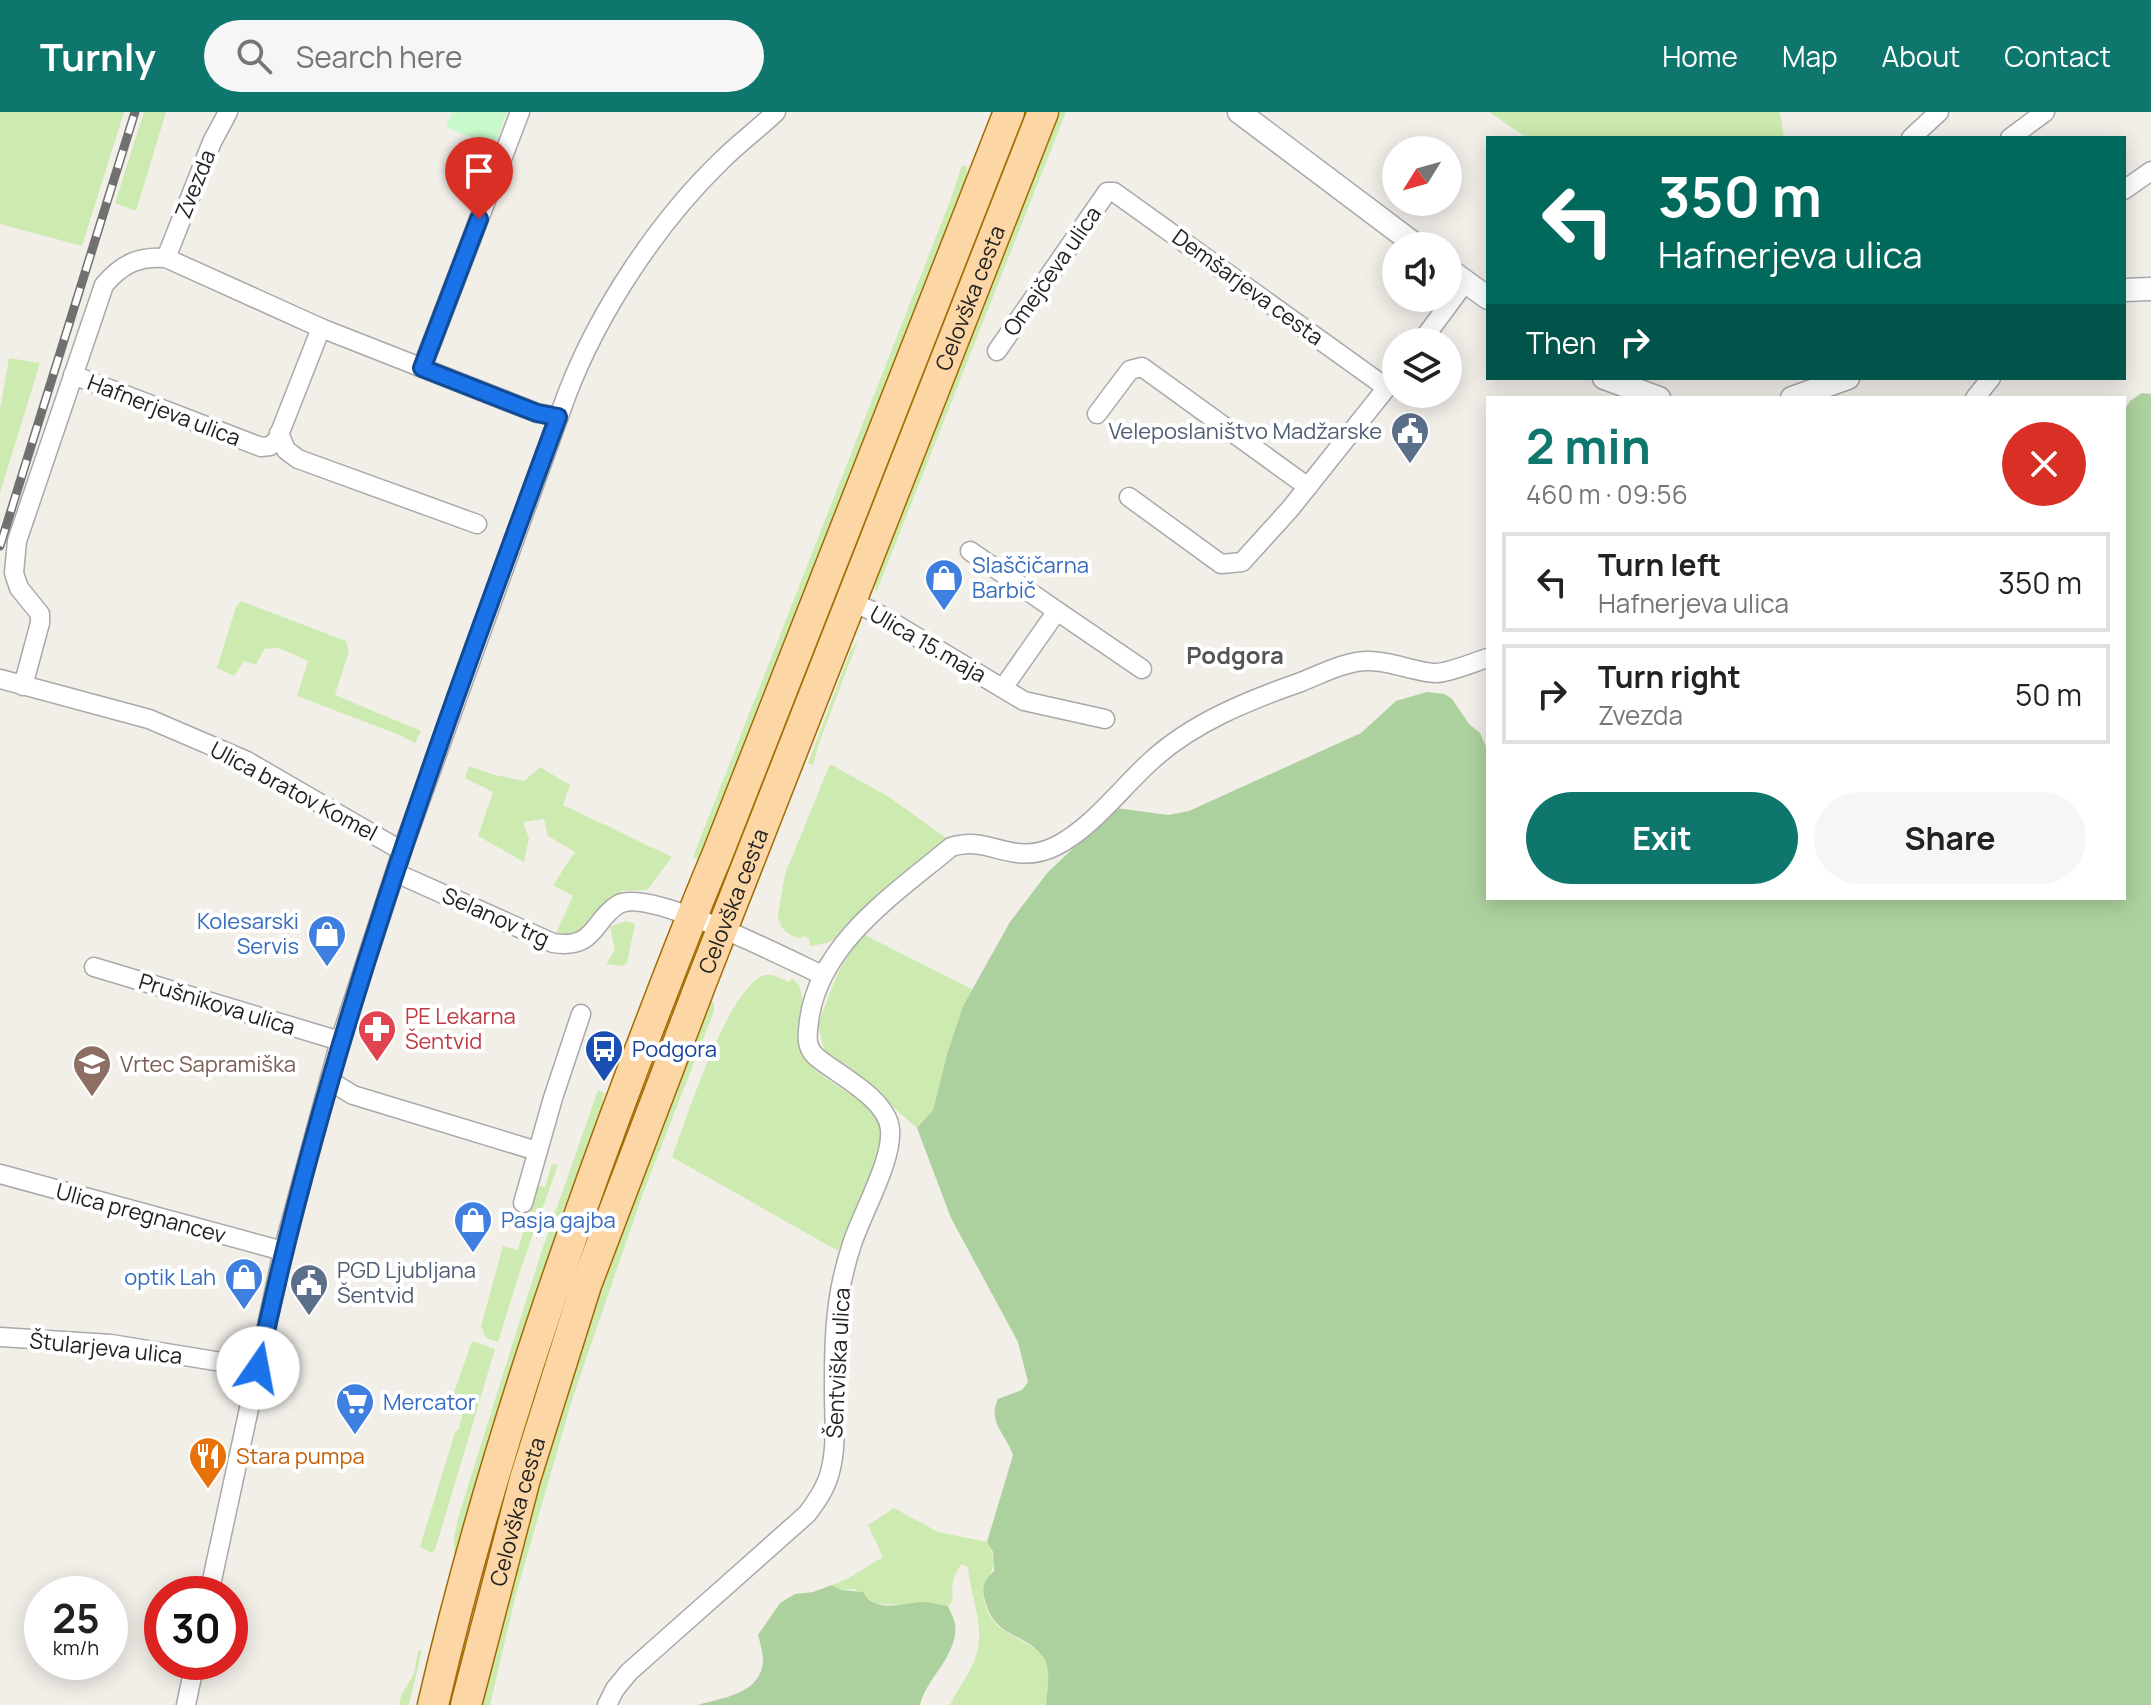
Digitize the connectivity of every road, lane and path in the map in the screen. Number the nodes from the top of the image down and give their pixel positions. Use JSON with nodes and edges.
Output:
{"nodes":[{"id":1,"x":228,"y":112,"type":"edge"},
{"id":2,"x":520,"y":112,"type":"edge"},
{"id":3,"x":776,"y":112,"type":"edge"},
{"id":4,"x":1009,"y":112,"type":"edge"},
{"id":5,"x":1043,"y":112,"type":"edge"},
{"id":6,"x":1239,"y":112,"type":"edge"},
{"id":7,"x":1939,"y":112,"type":"edge"},
{"id":8,"x":2045,"y":112,"type":"edge"},
{"id":9,"x":1913,"y":136,"type":"edge"},
{"id":10,"x":2013,"y":136,"type":"edge"},
{"id":11,"x":2151,"y":171,"type":"edge"},
{"id":12,"x":2126,"y":189,"type":"edge"},
{"id":13,"x":1107,"y":192,"type":"joint"},
{"id":14,"x":1398,"y":232,"type":"edge"},
{"id":15,"x":166,"y":258,"type":"junction"},
{"id":16,"x":1462,"y":279,"type":"edge"},
{"id":17,"x":2151,"y":289,"type":"edge"},
{"id":18,"x":2126,"y":290,"type":"edge"},
{"id":19,"x":1486,"y":297,"type":"edge"},
{"id":20,"x":321,"y":328,"type":"junction"},
{"id":21,"x":997,"y":351,"type":"dead end"},
{"id":22,"x":422,"y":368,"type":"junction"},
{"id":23,"x":73,"y":375,"type":"junction"},
{"id":24,"x":1382,"y":375,"type":"edge"},
{"id":25,"x":1610,"y":380,"type":"edge"},
{"id":26,"x":1842,"y":380,"type":"edge"},
{"id":27,"x":1989,"y":380,"type":"edge"},
{"id":28,"x":1382,"y":394,"type":"edge"},
{"id":29,"x":1654,"y":396,"type":"edge"},
{"id":30,"x":1798,"y":396,"type":"edge"},
{"id":31,"x":1977,"y":396,"type":"edge"},
{"id":32,"x":1097,"y":414,"type":"dead end"},
{"id":33,"x":558,"y":417,"type":"junction"},
{"id":34,"x":279,"y":433,"type":"junction"},
{"id":35,"x":1308,"y":487,"type":"junction"},
{"id":36,"x":1129,"y":497,"type":"dead end"},
{"id":37,"x":477,"y":524,"type":"dead end"},
{"id":38,"x":970,"y":551,"type":"dead end"},
{"id":39,"x":851,"y":602,"type":"junction"},
{"id":40,"x":1057,"y":611,"type":"junction"},
{"id":41,"x":1486,"y":659,"type":"edge"},
{"id":42,"x":1142,"y":669,"type":"dead end"},
{"id":43,"x":0,"y":679,"type":"edge"},
{"id":44,"x":23,"y":686,"type":"junction"},
{"id":45,"x":1003,"y":688,"type":"junction"},
{"id":46,"x":1105,"y":719,"type":"dead end"},
{"id":47,"x":402,"y":851,"type":"junction"},
{"id":48,"x":396,"y":873,"type":"junction"},
{"id":49,"x":692,"y":915,"type":"junction"},
{"id":50,"x":723,"y":929,"type":"junction"},
{"id":51,"x":94,"y":967,"type":"dead end"},
{"id":52,"x":822,"y":975,"type":"junction"},
{"id":53,"x":581,"y":1014,"type":"dead end"},
{"id":54,"x":340,"y":1041,"type":"junction"},
{"id":55,"x":330,"y":1081,"type":"junction"},
{"id":56,"x":537,"y":1151,"type":"junction"},
{"id":57,"x":0,"y":1174,"type":"edge"},
{"id":58,"x":523,"y":1203,"type":"dead end"},
{"id":59,"x":283,"y":1251,"type":"junction"},
{"id":60,"x":0,"y":1337,"type":"edge"},
{"id":61,"x":258,"y":1368,"type":"junction"},
{"id":62,"x":213,"y":1576,"type":"edge"},
{"id":63,"x":191,"y":1680,"type":"edge"},
{"id":64,"x":186,"y":1705,"type":"edge"},
{"id":65,"x":433,"y":1705,"type":"edge"},
{"id":66,"x":466,"y":1705,"type":"edge"},
{"id":67,"x":607,"y":1705,"type":"edge"}],
"edges":[{"from":1,"to":15,"type":"street","name":"Zvezda"},
{"from":2,"to":22,"type":"street"},
{"from":3,"to":33,"type":"street"},
{"from":4,"to":49,"type":"main road","name":"Celovška cesta"},
{"from":5,"to":39,"type":"main road","name":"Celovška cesta"},
{"from":6,"to":14,"type":"street"},
{"from":7,"to":9,"type":"street"},
{"from":8,"to":10,"type":"street"},
{"from":11,"to":12,"type":"street"},
{"from":13,"to":21,"type":"street","name":"Omejčeva ulica"},
{"from":13,"to":24,"type":"street","name":"Demšarjeva cesta"},
{"from":15,"to":20,"type":"street"},
{"from":15,"to":23,"type":"street","name":"Hafnerjeva ulica"},
{"from":16,"to":19,"type":"street"},
{"from":17,"to":18,"type":"street"},
{"from":20,"to":22,"type":"street"},
{"from":20,"to":34,"type":"street"},
{"from":22,"to":33,"type":"street"},
{"from":23,"to":34,"type":"street","name":"Hafnerjeva ulica"},
{"from":23,"to":44,"type":"street","name":"Hafnerjeva ulica"},
{"from":25,"to":29,"type":"street"},
{"from":26,"to":30,"type":"street"},
{"from":27,"to":31,"type":"street"},
{"from":28,"to":35,"type":"street"},
{"from":32,"to":35,"type":"street"},
{"from":33,"to":47,"type":"street"},
{"from":34,"to":37,"type":"street"},
{"from":35,"to":36,"type":"street"},
{"from":38,"to":40,"type":"street"},
{"from":39,"to":45,"type":"street","name":"Ulica 15.maja"},
{"from":39,"to":50,"type":"main road","name":"Celovška cesta"},
{"from":40,"to":42,"type":"street"},
{"from":40,"to":45,"type":"street","name":"Ulica 15.maja"},
{"from":41,"to":52,"type":"street"},
{"from":43,"to":44,"type":"street","name":"Ulica bratov Komel"},
{"from":44,"to":47,"type":"street","name":"Ulica bratov Komel"},
{"from":45,"to":46,"type":"street","name":"Ulica 15.maja"},
{"from":47,"to":48,"type":"street"},
{"from":48,"to":49,"type":"street","name":"Selanov trg"},
{"from":48,"to":54,"type":"street"},
{"from":49,"to":50,"type":"street","name":"Selanov trg"},
{"from":49,"to":65,"type":"main road","name":"Celovška cesta"},
{"from":50,"to":52,"type":"street","name":"Selanov trg"},
{"from":50,"to":66,"type":"main road","name":"Celovška cesta"},
{"from":51,"to":54,"type":"street","name":"Prušnikova ulica"},
{"from":52,"to":67,"type":"street","name":"Šentviška ulica"},
{"from":53,"to":56,"type":"street"},
{"from":54,"to":55,"type":"street"},
{"from":55,"to":56,"type":"street"},
{"from":55,"to":59,"type":"street"},
{"from":56,"to":58,"type":"street"},
{"from":57,"to":59,"type":"street","name":"Ulica pregnancev"},
{"from":59,"to":61,"type":"street"},
{"from":60,"to":61,"type":"street","name":"Štularjeva ulica"},
{"from":61,"to":62,"type":"street"},
{"from":63,"to":64,"type":"street"}]}
